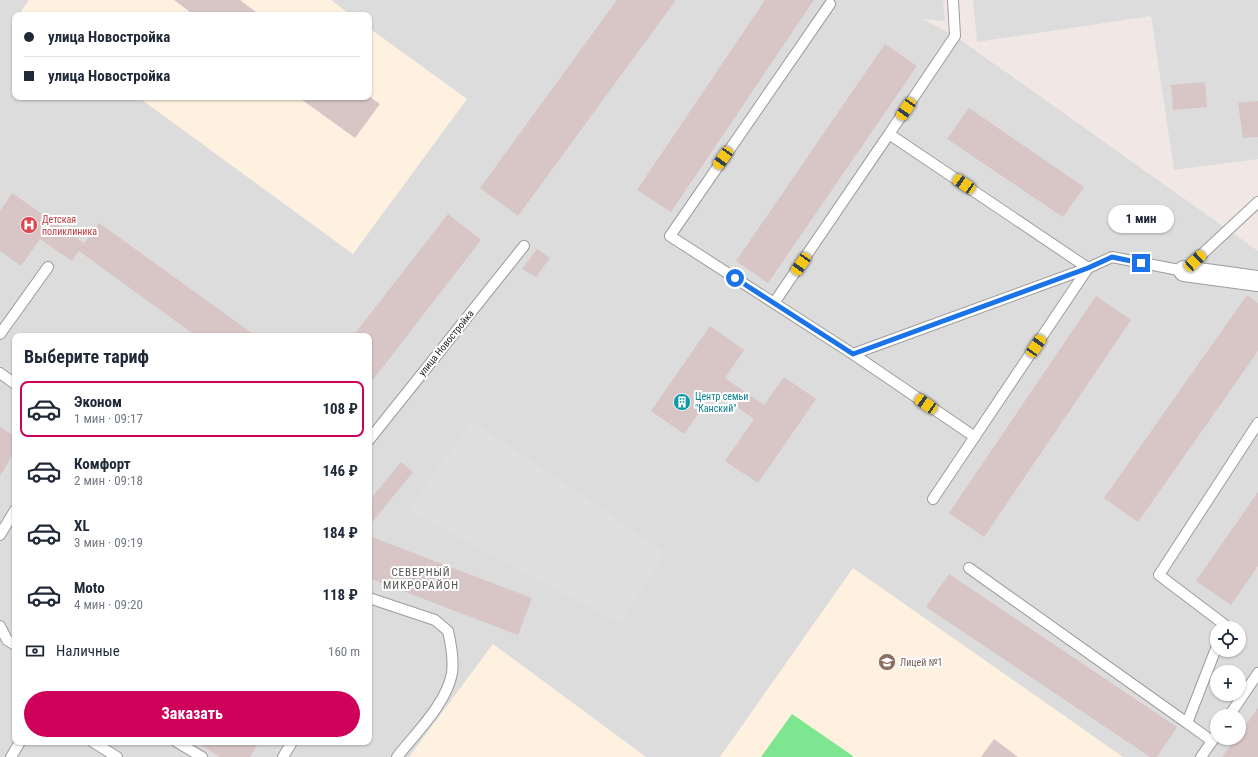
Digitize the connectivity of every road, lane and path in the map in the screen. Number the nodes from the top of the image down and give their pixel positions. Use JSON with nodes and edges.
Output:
{"nodes":[{"id":1,"x":953,"y":0,"type":"edge"},
{"id":2,"x":830,"y":4,"type":"dead end"},
{"id":3,"x":889,"y":134,"type":"junction"},
{"id":4,"x":1258,"y":202,"type":"edge"},
{"id":5,"x":524,"y":246,"type":"dead end"},
{"id":6,"x":48,"y":267,"type":"dead end"},
{"id":7,"x":1088,"y":268,"type":"junction"},
{"id":8,"x":1184,"y":271,"type":"junction"},
{"id":9,"x":1258,"y":281,"type":"edge"},
{"id":10,"x":774,"y":303,"type":"junction"},
{"id":11,"x":0,"y":334,"type":"edge"},
{"id":12,"x":853,"y":354,"type":"junction"},
{"id":13,"x":0,"y":373,"type":"edge"},
{"id":14,"x":12,"y":382,"type":"edge"},
{"id":15,"x":1258,"y":423,"type":"edge"},
{"id":16,"x":372,"y":436,"type":"edge"},
{"id":17,"x":975,"y":437,"type":"junction"},
{"id":18,"x":934,"y":499,"type":"dead end"},
{"id":19,"x":12,"y":515,"type":"edge"},
{"id":20,"x":0,"y":535,"type":"edge"},
{"id":21,"x":969,"y":568,"type":"dead end"},
{"id":22,"x":372,"y":599,"type":"edge"},
{"id":23,"x":1220,"y":621,"type":"edge"},
{"id":24,"x":0,"y":626,"type":"edge"},
{"id":25,"x":12,"y":642,"type":"edge"},
{"id":26,"x":1213,"y":657,"type":"edge"},
{"id":27,"x":1258,"y":673,"type":"edge"},
{"id":28,"x":1234,"y":709,"type":"edge"},
{"id":29,"x":1187,"y":723,"type":"junction"},
{"id":30,"x":1210,"y":735,"type":"edge"},
{"id":31,"x":1210,"y":743,"type":"edge"},
{"id":32,"x":18,"y":745,"type":"edge"},
{"id":33,"x":98,"y":745,"type":"edge"},
{"id":34,"x":182,"y":745,"type":"edge"},
{"id":35,"x":290,"y":745,"type":"edge"},
{"id":36,"x":11,"y":757,"type":"edge"},
{"id":37,"x":117,"y":757,"type":"edge"},
{"id":38,"x":202,"y":757,"type":"edge"},
{"id":39,"x":283,"y":757,"type":"edge"},
{"id":40,"x":397,"y":757,"type":"edge"},
{"id":41,"x":1201,"y":757,"type":"edge"}],
"edges":[{"from":1,"to":3,"type":"lane"},
{"from":2,"to":10,"type":"lane"},
{"from":3,"to":7,"type":"lane"},
{"from":3,"to":10,"type":"lane"},
{"from":4,"to":8,"type":"lane"},
{"from":5,"to":16,"type":"lane","name":"улица Новостройка"},
{"from":6,"to":11,"type":"lane"},
{"from":7,"to":8,"type":"lane"},
{"from":7,"to":12,"type":"lane"},
{"from":7,"to":17,"type":"lane"},
{"from":8,"to":9,"type":"street"},
{"from":10,"to":12,"type":"lane"},
{"from":12,"to":17,"type":"lane"},
{"from":13,"to":14,"type":"lane"},
{"from":15,"to":23,"type":"lane"},
{"from":17,"to":18,"type":"lane"},
{"from":19,"to":20,"type":"lane"},
{"from":21,"to":29,"type":"lane"},
{"from":22,"to":40,"type":"lane"},
{"from":24,"to":25,"type":"lane"},
{"from":26,"to":29,"type":"lane"},
{"from":27,"to":28,"type":"lane"},
{"from":29,"to":30,"type":"lane"},
{"from":31,"to":41,"type":"lane"},
{"from":32,"to":36,"type":"lane"},
{"from":33,"to":37,"type":"lane"},
{"from":34,"to":38,"type":"lane"},
{"from":35,"to":39,"type":"lane"}]}
